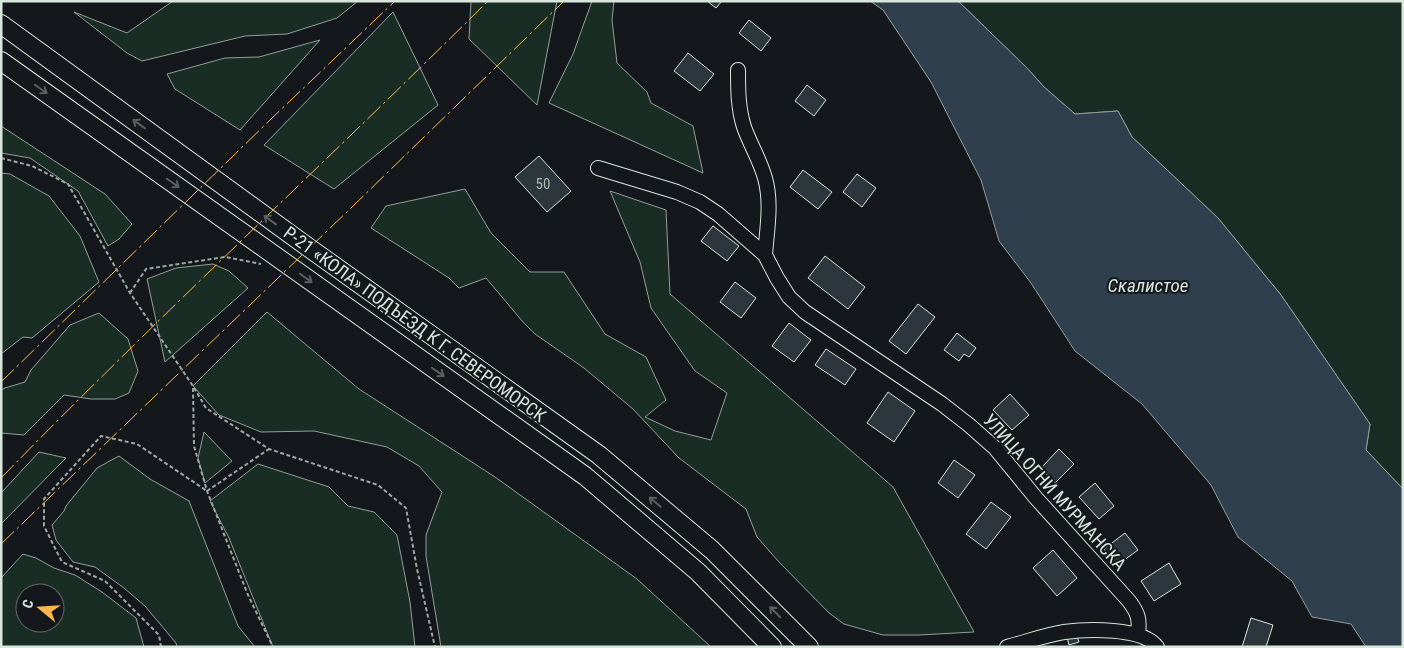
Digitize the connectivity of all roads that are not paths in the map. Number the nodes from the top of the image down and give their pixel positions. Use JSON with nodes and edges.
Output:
{"nodes":[{"id":1,"x":1,"y":24,"type":"edge"},
{"id":2,"x":1,"y":61,"type":"edge"},
{"id":3,"x":738,"y":70,"type":"dead end"},
{"id":4,"x":598,"y":168,"type":"dead end"},
{"id":5,"x":764,"y":255,"type":"junction"},
{"id":6,"x":1138,"y":634,"type":"junction"},
{"id":7,"x":809,"y":646,"type":"edge"},
{"id":8,"x":772,"y":647,"type":"edge"},
{"id":9,"x":1008,"y":647,"type":"edge"},
{"id":10,"x":1157,"y":647,"type":"edge"}],
"edges":[{"from":7,"to":1,"type":"main road","name":"Р-21 «КОЛА» ПОДЪЕЗД К Г. СЕВЕРОМОРСК","one_way":true},
{"from":2,"to":8,"type":"main road","name":"Р-21 «КОЛА» ПОДЪЕЗД К Г. СЕВЕРОМОРСК","one_way":true},
{"from":3,"to":5,"type":"street"},
{"from":4,"to":5,"type":"street","name":"УЛИЦА ОГНИ МУРМАНСКА"},
{"from":5,"to":6,"type":"street","name":"УЛИЦА ОГНИ МУРМАНСКА"},
{"from":6,"to":9,"type":"street"},
{"from":6,"to":10,"type":"street"}]}
